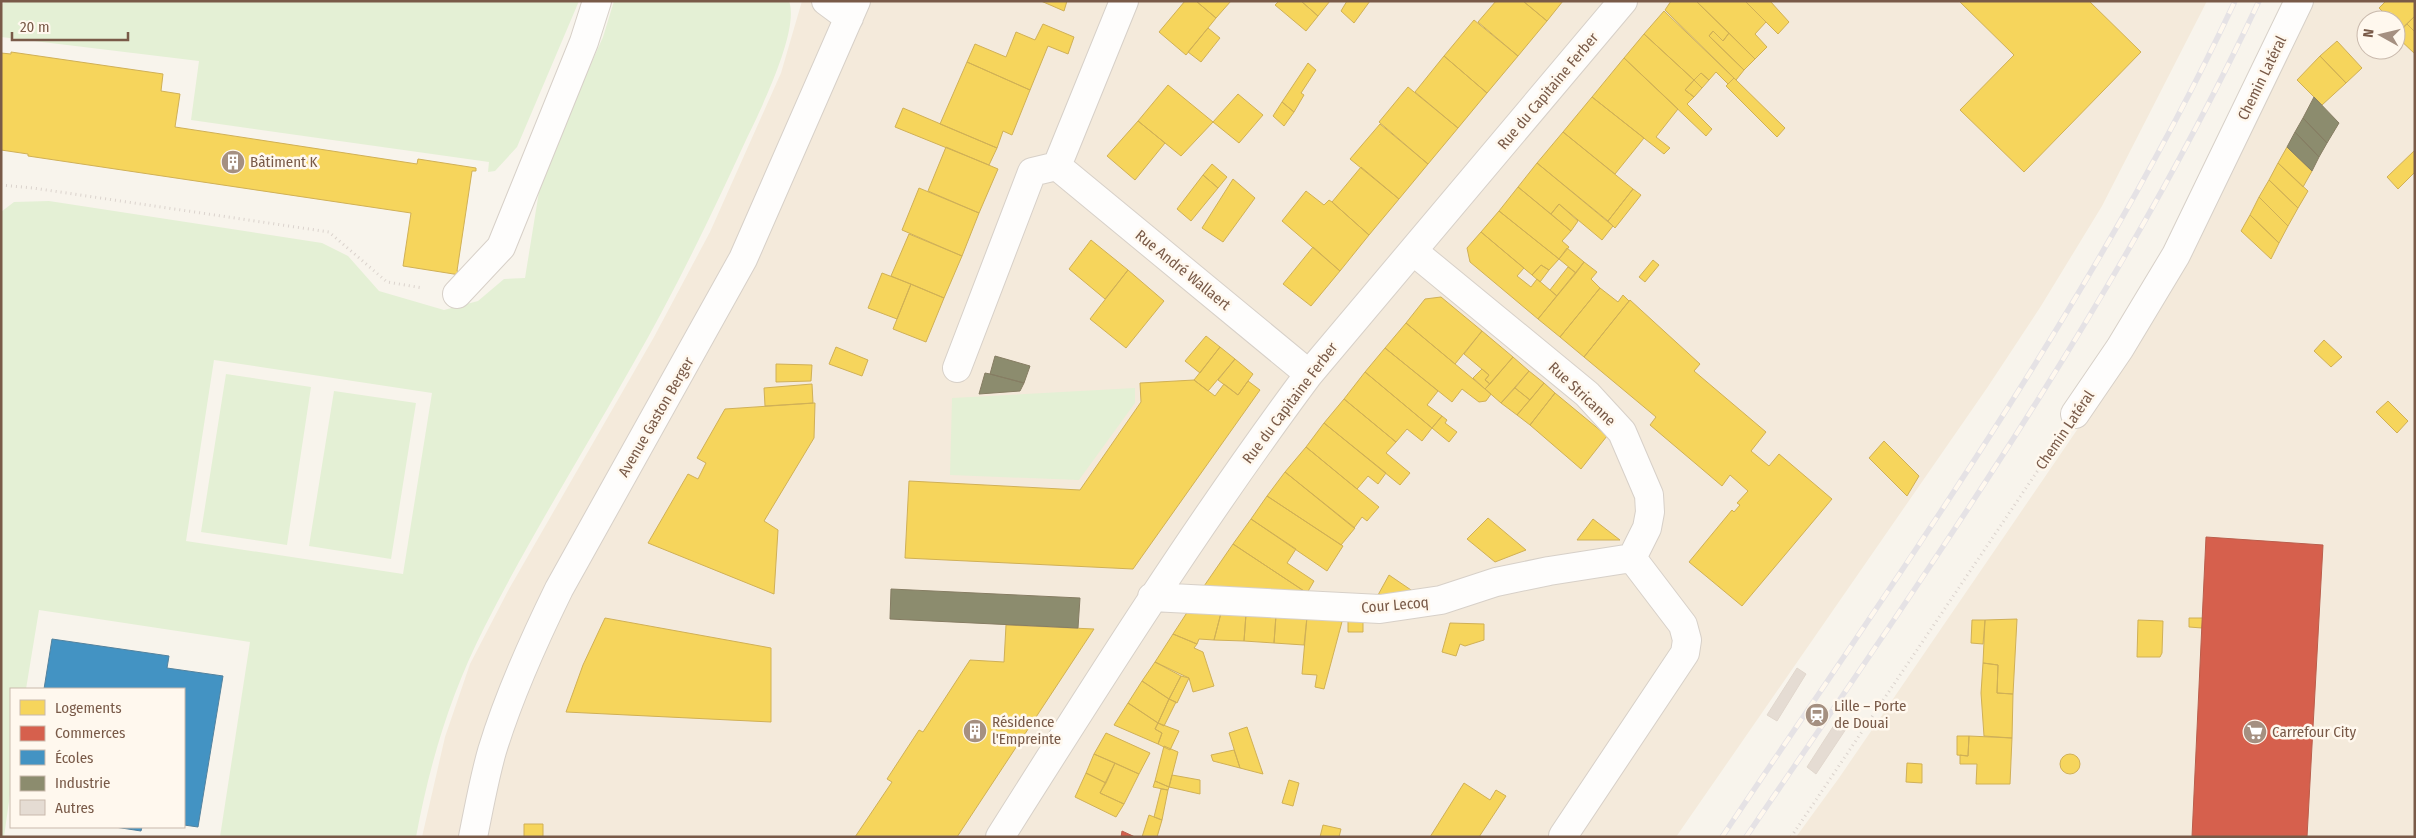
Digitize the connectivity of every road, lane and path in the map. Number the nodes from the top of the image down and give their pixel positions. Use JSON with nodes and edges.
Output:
{"nodes":[{"id":1,"x":597,"y":1,"type":"edge"},
{"id":2,"x":826,"y":1,"type":"edge"},
{"id":3,"x":1124,"y":1,"type":"edge"},
{"id":4,"x":1623,"y":1,"type":"edge"},
{"id":5,"x":2299,"y":1,"type":"edge"},
{"id":6,"x":853,"y":9,"type":"edge"},
{"id":7,"x":1057,"y":166,"type":"junction"},
{"id":8,"x":1,"y":185,"type":"edge"},
{"id":9,"x":1413,"y":251,"type":"junction"},
{"id":10,"x":457,"y":294,"type":"joint"},
{"id":11,"x":957,"y":368,"type":"dead end"},
{"id":12,"x":1309,"y":374,"type":"junction"},
{"id":13,"x":2075,"y":414,"type":"joint"},
{"id":14,"x":1632,"y":558,"type":"junction"},
{"id":15,"x":1152,"y":598,"type":"junction"},
{"id":16,"x":1564,"y":836,"type":"edge"},
{"id":17,"x":473,"y":837,"type":"edge"},
{"id":18,"x":1000,"y":837,"type":"edge"},
{"id":19,"x":1791,"y":837,"type":"edge"}],
"edges":[{"from":1,"to":10,"type":"street"},
{"from":2,"to":6,"type":"street"},
{"from":3,"to":7,"type":"street"},
{"from":4,"to":9,"type":"street","name":"Rue du Capitaine Ferber"},
{"from":5,"to":13,"type":"street","name":"Chemin Latéral"},
{"from":6,"to":17,"type":"street","name":"Avenue Gaston Berger"},
{"from":7,"to":11,"type":"street"},
{"from":7,"to":12,"type":"street","name":"Rue André Wallaert"},
{"from":8,"to":10,"type":"path"},
{"from":9,"to":12,"type":"street","name":"Rue du Capitaine Ferber"},
{"from":9,"to":14,"type":"street","name":"Rue Stricanne"},
{"from":12,"to":15,"type":"street","name":"Rue du Capitaine Ferber"},
{"from":13,"to":19,"type":"path","name":"Chemin Latéral"},
{"from":14,"to":15,"type":"street","name":"Cour Lecoq"},
{"from":14,"to":16,"type":"street"},
{"from":15,"to":18,"type":"street","name":"Rue du Capitaine Ferber"}]}
